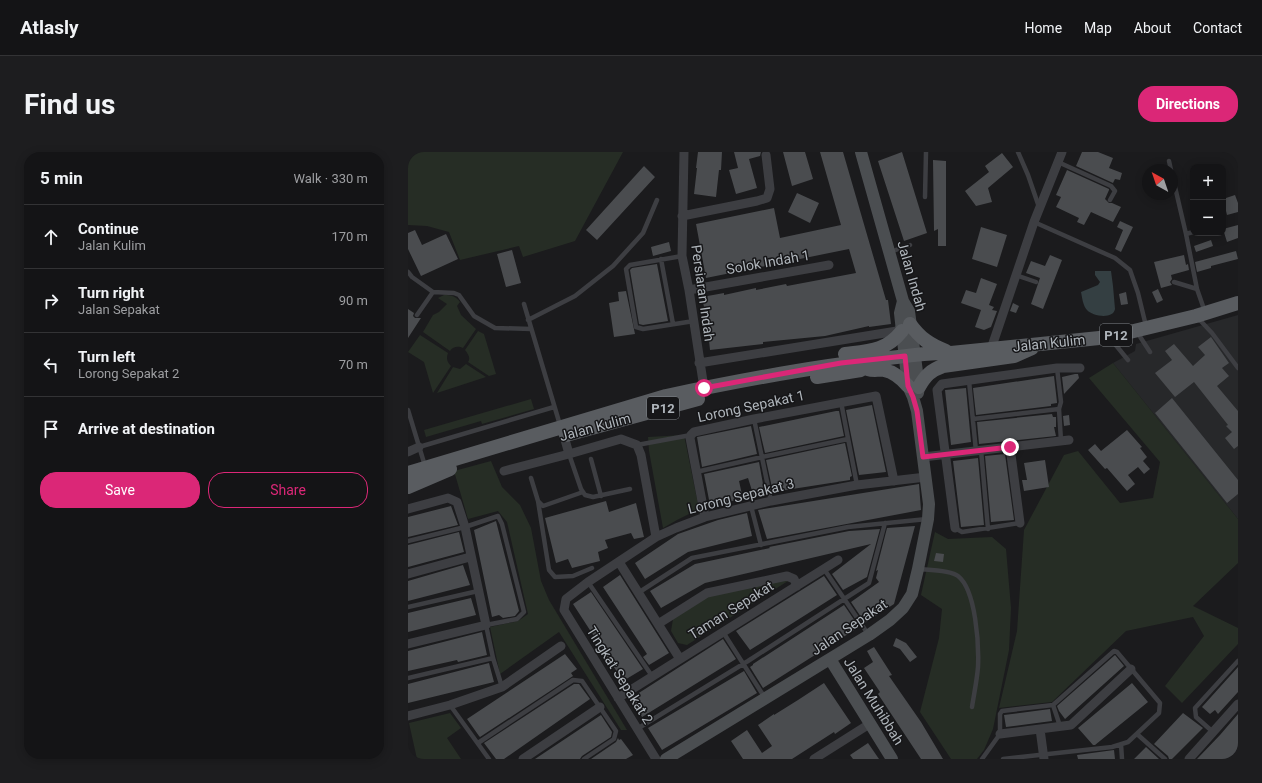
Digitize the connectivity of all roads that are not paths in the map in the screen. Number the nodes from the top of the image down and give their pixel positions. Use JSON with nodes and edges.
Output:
{"nodes":[{"id":1,"x":684,"y":152,"type":"edge"},
{"id":2,"x":861,"y":152,"type":"edge"},
{"id":3,"x":926,"y":152,"type":"edge"},
{"id":4,"x":1018,"y":152,"type":"edge"},
{"id":5,"x":1062,"y":152,"type":"edge"},
{"id":6,"x":766,"y":155,"type":"dead end"},
{"id":7,"x":1169,"y":161,"type":"dead end"},
{"id":8,"x":1058,"y":162,"type":"junction"},
{"id":9,"x":1170,"y":164,"type":"edge"},
{"id":10,"x":925,"y":197,"type":"dead end"},
{"id":11,"x":657,"y":200,"type":"dead end"},
{"id":12,"x":1110,"y":200,"type":"dead end"},
{"id":13,"x":1178,"y":200,"type":"edge"},
{"id":14,"x":1039,"y":209,"type":"junction"},
{"id":15,"x":682,"y":216,"type":"junction"},
{"id":16,"x":1034,"y":222,"type":"junction"},
{"id":17,"x":1190,"y":233,"type":"edge"},
{"id":18,"x":1186,"y":234,"type":"junction"},
{"id":19,"x":910,"y":245,"type":"dead end"},
{"id":20,"x":890,"y":252,"type":"junction"},
{"id":21,"x":682,"y":256,"type":"junction"},
{"id":22,"x":661,"y":259,"type":"junction"},
{"id":23,"x":829,"y":266,"type":"dead end"},
{"id":24,"x":408,"y":272,"type":"edge"},
{"id":25,"x":1016,"y":275,"type":"junction"},
{"id":26,"x":1036,"y":282,"type":"dead end"},
{"id":27,"x":1174,"y":282,"type":"dead end"},
{"id":28,"x":1197,"y":289,"type":"junction"},
{"id":29,"x":689,"y":290,"type":"junction"},
{"id":30,"x":433,"y":292,"type":"junction"},
{"id":31,"x":524,"y":304,"type":"dead end"},
{"id":32,"x":1237,"y":306,"type":"edge"},
{"id":33,"x":418,"y":315,"type":"dead end"},
{"id":34,"x":1201,"y":315,"type":"junction"},
{"id":35,"x":528,"y":320,"type":"junction"},
{"id":36,"x":694,"y":322,"type":"junction"},
{"id":37,"x":673,"y":324,"type":"junction"},
{"id":38,"x":905,"y":327,"type":"junction"},
{"id":39,"x":531,"y":329,"type":"junction"},
{"id":40,"x":1142,"y":330,"type":"junction"},
{"id":41,"x":1109,"y":337,"type":"junction"},
{"id":42,"x":1041,"y":344,"type":"junction"},
{"id":43,"x":991,"y":348,"type":"junction"},
{"id":44,"x":1150,"y":352,"type":"dead end"},
{"id":45,"x":952,"y":353,"type":"junction"},
{"id":46,"x":910,"y":360,"type":"junction"},
{"id":47,"x":1128,"y":360,"type":"dead end"},
{"id":48,"x":699,"y":363,"type":"junction"},
{"id":49,"x":1057,"y":368,"type":"junction"},
{"id":50,"x":1080,"y":368,"type":"dead end"},
{"id":51,"x":1238,"y":368,"type":"edge"},
{"id":52,"x":810,"y":369,"type":"junction"},
{"id":53,"x":868,"y":369,"type":"junction"},
{"id":54,"x":969,"y":381,"type":"junction"},
{"id":55,"x":913,"y":387,"type":"junction"},
{"id":56,"x":704,"y":388,"type":"junction"},
{"id":57,"x":841,"y":402,"type":"junction"},
{"id":58,"x":554,"y":407,"type":"junction"},
{"id":59,"x":1059,"y":409,"type":"junction"},
{"id":60,"x":408,"y":412,"type":"edge"},
{"id":61,"x":754,"y":419,"type":"junction"},
{"id":62,"x":973,"y":419,"type":"junction"},
{"id":63,"x":562,"y":431,"type":"junction"},
{"id":64,"x":691,"y":435,"type":"junction"},
{"id":65,"x":848,"y":439,"type":"junction"},
{"id":66,"x":1065,"y":440,"type":"joint"},
{"id":67,"x":637,"y":445,"type":"junction"},
{"id":68,"x":419,"y":447,"type":"junction"},
{"id":69,"x":1010,"y":447,"type":"junction"},
{"id":70,"x":979,"y":450,"type":"junction"},
{"id":71,"x":408,"y":452,"type":"edge"},
{"id":72,"x":569,"y":454,"type":"junction"},
{"id":73,"x":946,"y":454,"type":"junction"},
{"id":74,"x":762,"y":457,"type":"junction"},
{"id":75,"x":923,"y":457,"type":"junction"},
{"id":76,"x":591,"y":460,"type":"dead end"},
{"id":77,"x":425,"y":468,"type":"junction"},
{"id":78,"x":504,"y":471,"type":"dead end"},
{"id":79,"x":696,"y":472,"type":"junction"},
{"id":80,"x":408,"y":473,"type":"edge"},
{"id":81,"x":926,"y":477,"type":"junction"},
{"id":82,"x":531,"y":478,"type":"dead end"},
{"id":83,"x":894,"y":480,"type":"junction"},
{"id":84,"x":857,"y":485,"type":"junction"},
{"id":85,"x":408,"y":487,"type":"edge"},
{"id":86,"x":630,"y":489,"type":"dead end"},
{"id":87,"x":583,"y":492,"type":"junction"},
{"id":88,"x":601,"y":496,"type":"junction"},
{"id":89,"x":538,"y":501,"type":"junction"},
{"id":90,"x":771,"y":501,"type":"junction"},
{"id":91,"x":751,"y":506,"type":"junction"},
{"id":92,"x":408,"y":509,"type":"edge"},
{"id":93,"x":705,"y":517,"type":"junction"},
{"id":94,"x":928,"y":519,"type":"junction"},
{"id":95,"x":884,"y":522,"type":"junction"},
{"id":96,"x":1020,"y":524,"type":"joint"},
{"id":97,"x":464,"y":527,"type":"junction"},
{"id":98,"x":956,"y":528,"type":"joint"},
{"id":99,"x":988,"y":529,"type":"junction"},
{"id":100,"x":656,"y":537,"type":"junction"},
{"id":101,"x":408,"y":541,"type":"edge"},
{"id":102,"x":761,"y":544,"type":"junction"},
{"id":103,"x":470,"y":557,"type":"junction"},
{"id":104,"x":838,"y":560,"type":"dead end"},
{"id":105,"x":619,"y":562,"type":"junction"},
{"id":106,"x":592,"y":568,"type":"dead end"},
{"id":107,"x":824,"y":569,"type":"junction"},
{"id":108,"x":918,"y":569,"type":"junction"},
{"id":109,"x":408,"y":574,"type":"edge"},
{"id":110,"x":588,"y":582,"type":"junction"},
{"id":111,"x":797,"y":586,"type":"junction"},
{"id":112,"x":478,"y":591,"type":"junction"},
{"id":113,"x":638,"y":593,"type":"junction"},
{"id":114,"x":844,"y":600,"type":"junction"},
{"id":115,"x":564,"y":604,"type":"joint"},
{"id":116,"x":408,"y":607,"type":"edge"},
{"id":117,"x":486,"y":624,"type":"junction"},
{"id":118,"x":658,"y":624,"type":"junction"},
{"id":119,"x":723,"y":632,"type":"junction"},
{"id":120,"x":869,"y":635,"type":"junction"},
{"id":121,"x":408,"y":644,"type":"edge"},
{"id":122,"x":561,"y":646,"type":"dead end"},
{"id":123,"x":493,"y":658,"type":"junction"},
{"id":124,"x":680,"y":659,"type":"junction"},
{"id":125,"x":830,"y":659,"type":"junction"},
{"id":126,"x":1238,"y":661,"type":"edge"},
{"id":127,"x":743,"y":664,"type":"junction"},
{"id":128,"x":1131,"y":669,"type":"junction"},
{"id":129,"x":652,"y":676,"type":"junction"},
{"id":130,"x":408,"y":678,"type":"edge"},
{"id":131,"x":502,"y":687,"type":"junction"},
{"id":132,"x":618,"y":698,"type":"junction"},
{"id":133,"x":766,"y":699,"type":"junction"},
{"id":134,"x":1238,"y":704,"type":"edge"},
{"id":135,"x":450,"y":705,"type":"junction"},
{"id":136,"x":1053,"y":705,"type":"junction"},
{"id":137,"x":600,"y":707,"type":"junction"},
{"id":138,"x":972,"y":707,"type":"dead end"},
{"id":139,"x":408,"y":716,"type":"edge"},
{"id":140,"x":871,"y":723,"type":"junction"},
{"id":141,"x":1060,"y":726,"type":"junction"},
{"id":142,"x":637,"y":728,"type":"junction"},
{"id":143,"x":1040,"y":729,"type":"junction"},
{"id":144,"x":1213,"y":732,"type":"junction"},
{"id":145,"x":1000,"y":734,"type":"junction"},
{"id":146,"x":1137,"y":734,"type":"junction"},
{"id":147,"x":478,"y":743,"type":"junction"},
{"id":148,"x":1121,"y":744,"type":"junction"},
{"id":149,"x":1044,"y":757,"type":"edge"},
{"id":150,"x":490,"y":759,"type":"edge"},
{"id":151,"x":523,"y":759,"type":"edge"},
{"id":152,"x":584,"y":759,"type":"edge"},
{"id":153,"x":656,"y":759,"type":"edge"},
{"id":154,"x":666,"y":759,"type":"edge"},
{"id":155,"x":814,"y":759,"type":"edge"},
{"id":156,"x":892,"y":759,"type":"edge"},
{"id":157,"x":982,"y":759,"type":"edge"},
{"id":158,"x":1003,"y":759,"type":"edge"},
{"id":159,"x":1122,"y":759,"type":"edge"},
{"id":160,"x":1165,"y":759,"type":"edge"},
{"id":161,"x":1189,"y":759,"type":"edge"}],
"edges":[{"from":1,"to":15,"type":"street","name":"Persiaran Indah"},
{"from":2,"to":20,"type":"street","name":"Jalan Indah"},
{"from":3,"to":10,"type":"lane"},
{"from":4,"to":14,"type":"lane"},
{"from":5,"to":8,"type":"street"},
{"from":6,"to":15,"type":"street"},
{"from":7,"to":9,"type":"lane"},
{"from":8,"to":12,"type":"lane"},
{"from":8,"to":14,"type":"street"},
{"from":11,"to":35,"type":"lane"},
{"from":13,"to":18,"type":"lane"},
{"from":14,"to":16,"type":"street"},
{"from":15,"to":21,"type":"street","name":"Persiaran Indah"},
{"from":16,"to":25,"type":"street"},
{"from":16,"to":40,"type":"lane"},
{"from":17,"to":18,"type":"lane"},
{"from":18,"to":28,"type":"lane"},
{"from":19,"to":20,"type":"lane"},
{"from":20,"to":38,"type":"street","name":"Jalan Indah"},
{"from":21,"to":22,"type":"lane"},
{"from":21,"to":29,"type":"street","name":"Persiaran Indah"},
{"from":22,"to":37,"type":"lane"},
{"from":22,"to":37,"type":"lane"},
{"from":23,"to":29,"type":"street","name":"Solok Indah 1"},
{"from":24,"to":30,"type":"lane"},
{"from":25,"to":26,"type":"lane"},
{"from":25,"to":43,"type":"street"},
{"from":27,"to":28,"type":"lane"},
{"from":28,"to":34,"type":"lane"},
{"from":29,"to":36,"type":"street","name":"Persiaran Indah"},
{"from":30,"to":33,"type":"lane"},
{"from":30,"to":39,"type":"lane"},
{"from":31,"to":35,"type":"lane"},
{"from":32,"to":34,"type":"main road","name":"Jalan Kulim","number":"P12"},
{"from":34,"to":40,"type":"main road","name":"Jalan Kulim","number":"P12"},
{"from":34,"to":51,"type":"lane"},
{"from":35,"to":39,"type":"lane"},
{"from":36,"to":37,"type":"lane"},
{"from":36,"to":48,"type":"street","name":"Persiaran Indah"},
{"from":38,"to":45,"type":"main road"},
{"from":38,"to":46,"type":"street","name":"Jalan Indah"},
{"from":38,"to":48,"type":"street"},
{"from":38,"to":52,"type":"main road"},
{"from":39,"to":58,"type":"lane"},
{"from":40,"to":41,"type":"main road","name":"Jalan Kulim","number":"P12"},
{"from":40,"to":44,"type":"lane"},
{"from":41,"to":42,"type":"main road","name":"Jalan Kulim","number":"P12"},
{"from":41,"to":47,"type":"lane"},
{"from":42,"to":43,"type":"main road","name":"Jalan Kulim","number":"P12"},
{"from":42,"to":55,"type":"main road"},
{"from":43,"to":45,"type":"main road","name":"Jalan Kulim","number":"P12"},
{"from":45,"to":46,"type":"main road","name":"Jalan Kulim","number":"P12"},
{"from":46,"to":52,"type":"main road","name":"Jalan Kulim","number":"P12"},
{"from":46,"to":53,"type":"main road","name":"Jalan Kulim","number":"P12"},
{"from":46,"to":55,"type":"street","name":"Jalan Sepakat"},
{"from":48,"to":56,"type":"street","name":"Persiaran Indah"},
{"from":49,"to":50,"type":"street"},
{"from":49,"to":54,"type":"street"},
{"from":49,"to":59,"type":"lane"},
{"from":52,"to":56,"type":"main road","name":"Jalan Kulim","number":"P12"},
{"from":53,"to":55,"type":"main road"},
{"from":53,"to":63,"type":"main road","name":"Jalan Kulim","number":"P12"},
{"from":54,"to":62,"type":"lane"},
{"from":54,"to":73,"type":"street"},
{"from":55,"to":75,"type":"street","name":"Jalan Sepakat"},
{"from":56,"to":63,"type":"main road","name":"Jalan Kulim","number":"P12"},
{"from":57,"to":61,"type":"street","name":"Lorong Sepakat 1"},
{"from":57,"to":65,"type":"lane"},
{"from":57,"to":83,"type":"street","name":"Lorong Sepakat 1"},
{"from":58,"to":63,"type":"lane"},
{"from":58,"to":68,"type":"lane"},
{"from":59,"to":62,"type":"lane"},
{"from":59,"to":66,"type":"lane"},
{"from":60,"to":68,"type":"lane"},
{"from":61,"to":64,"type":"street","name":"Lorong Sepakat 1"},
{"from":61,"to":74,"type":"lane"},
{"from":62,"to":70,"type":"lane"},
{"from":63,"to":72,"type":"street"},
{"from":63,"to":77,"type":"main road","name":"Jalan Kulim","number":"P12"},
{"from":63,"to":85,"type":"main road","name":"Jalan Kulim"},
{"from":64,"to":67,"type":"lane"},
{"from":64,"to":79,"type":"street","name":"Lorong Sepakat 1"},
{"from":65,"to":74,"type":"lane"},
{"from":65,"to":84,"type":"lane"},
{"from":66,"to":69,"type":"street"},
{"from":67,"to":72,"type":"street"},
{"from":67,"to":100,"type":"street"},
{"from":68,"to":71,"type":"street"},
{"from":68,"to":77,"type":"lane"},
{"from":69,"to":70,"type":"street"},
{"from":69,"to":96,"type":"street"},
{"from":70,"to":73,"type":"street"},
{"from":70,"to":99,"type":"lane"},
{"from":72,"to":78,"type":"street"},
{"from":72,"to":87,"type":"lane"},
{"from":73,"to":75,"type":"street"},
{"from":73,"to":98,"type":"street"},
{"from":74,"to":79,"type":"lane"},
{"from":74,"to":90,"type":"lane"},
{"from":75,"to":81,"type":"street","name":"Jalan Sepakat"},
{"from":76,"to":88,"type":"lane"},
{"from":77,"to":80,"type":"main road","name":"Jalan Kulim","number":"P12"},
{"from":79,"to":93,"type":"street","name":"Lorong Sepakat 1"},
{"from":81,"to":83,"type":"street","name":"Lorong Sepakat 3"},
{"from":81,"to":94,"type":"street","name":"Jalan Sepakat"},
{"from":82,"to":89,"type":"lane"},
{"from":83,"to":84,"type":"street","name":"Lorong Sepakat 3"},
{"from":84,"to":90,"type":"street","name":"Lorong Sepakat 3"},
{"from":86,"to":88,"type":"lane"},
{"from":87,"to":88,"type":"lane"},
{"from":87,"to":89,"type":"lane"},
{"from":89,"to":106,"type":"lane"},
{"from":90,"to":91,"type":"street","name":"Lorong Sepakat 3"},
{"from":91,"to":93,"type":"street","name":"Lorong Sepakat 3"},
{"from":91,"to":102,"type":"lane"},
{"from":92,"to":97,"type":"street"},
{"from":93,"to":100,"type":"street","name":"Lorong Sepakat 3"},
{"from":94,"to":95,"type":"lane"},
{"from":94,"to":108,"type":"street","name":"Jalan Sepakat"},
{"from":95,"to":102,"type":"lane"},
{"from":95,"to":114,"type":"lane"},
{"from":96,"to":99,"type":"lane"},
{"from":97,"to":101,"type":"lane"},
{"from":97,"to":103,"type":"street"},
{"from":97,"to":117,"type":"lane"},
{"from":98,"to":99,"type":"lane"},
{"from":100,"to":105,"type":"street","name":"Lorong Sepakat 3"},
{"from":102,"to":113,"type":"lane"},
{"from":103,"to":109,"type":"street"},
{"from":103,"to":112,"type":"street"},
{"from":104,"to":107,"type":"street","name":"Taman Sepakat"},
{"from":105,"to":110,"type":"street","name":"Lorong Sepakat 3"},
{"from":105,"to":113,"type":"street","name":"Taman Sepakat"},
{"from":107,"to":111,"type":"street","name":"Taman Sepakat"},
{"from":107,"to":114,"type":"lane"},
{"from":108,"to":120,"type":"street","name":"Jalan Sepakat"},
{"from":108,"to":138,"type":"lane"},
{"from":110,"to":115,"type":"street","name":"Lorong Sepakat 3"},
{"from":110,"to":129,"type":"lane"},
{"from":111,"to":118,"type":"street","name":"Taman Sepakat"},
{"from":111,"to":119,"type":"street","name":"Taman Sepakat"},
{"from":112,"to":116,"type":"lane"},
{"from":112,"to":117,"type":"street"},
{"from":113,"to":118,"type":"street","name":"Taman Sepakat"},
{"from":114,"to":120,"type":"lane"},
{"from":114,"to":127,"type":"lane"},
{"from":115,"to":132,"type":"street","name":"Tingkat Sepakat 2"},
{"from":117,"to":121,"type":"street"},
{"from":117,"to":123,"type":"lane"},
{"from":118,"to":124,"type":"street","name":"Taman Sepakat"},
{"from":119,"to":124,"type":"street","name":"Taman Sepakat"},
{"from":119,"to":127,"type":"lane"},
{"from":120,"to":125,"type":"street","name":"Jalan Sepakat"},
{"from":122,"to":131,"type":"street"},
{"from":123,"to":130,"type":"lane"},
{"from":123,"to":131,"type":"lane"},
{"from":124,"to":129,"type":"street","name":"Taman Sepakat"},
{"from":125,"to":133,"type":"street","name":"Jalan Sepakat"},
{"from":125,"to":140,"type":"street","name":"Jalan Muhibbah"},
{"from":126,"to":144,"type":"lane"},
{"from":127,"to":133,"type":"lane"},
{"from":127,"to":142,"type":"lane"},
{"from":128,"to":136,"type":"lane"},
{"from":128,"to":141,"type":"street"},
{"from":128,"to":146,"type":"lane"},
{"from":129,"to":132,"type":"street","name":"Taman Sepakat"},
{"from":131,"to":135,"type":"street"},
{"from":132,"to":142,"type":"street","name":"Tingkat Sepakat 2"},
{"from":133,"to":154,"type":"street","name":"Jalan Sepakat"},
{"from":134,"to":144,"type":"street"},
{"from":135,"to":139,"type":"street"},
{"from":135,"to":147,"type":"lane"},
{"from":136,"to":141,"type":"lane"},
{"from":136,"to":145,"type":"lane"},
{"from":137,"to":147,"type":"lane"},
{"from":137,"to":151,"type":"street"},
{"from":137,"to":152,"type":"lane"},
{"from":140,"to":155,"type":"street"},
{"from":140,"to":156,"type":"street","name":"Jalan Muhibbah"},
{"from":141,"to":143,"type":"street"},
{"from":142,"to":153,"type":"street","name":"Tingkat Sepakat 2"},
{"from":143,"to":145,"type":"street"},
{"from":143,"to":149,"type":"street"},
{"from":144,"to":161,"type":"street"},
{"from":145,"to":157,"type":"lane"},
{"from":146,"to":148,"type":"lane"},
{"from":146,"to":160,"type":"lane"},
{"from":147,"to":150,"type":"lane"},
{"from":148,"to":149,"type":"lane"},
{"from":148,"to":159,"type":"lane"},
{"from":149,"to":158,"type":"lane"}]}
